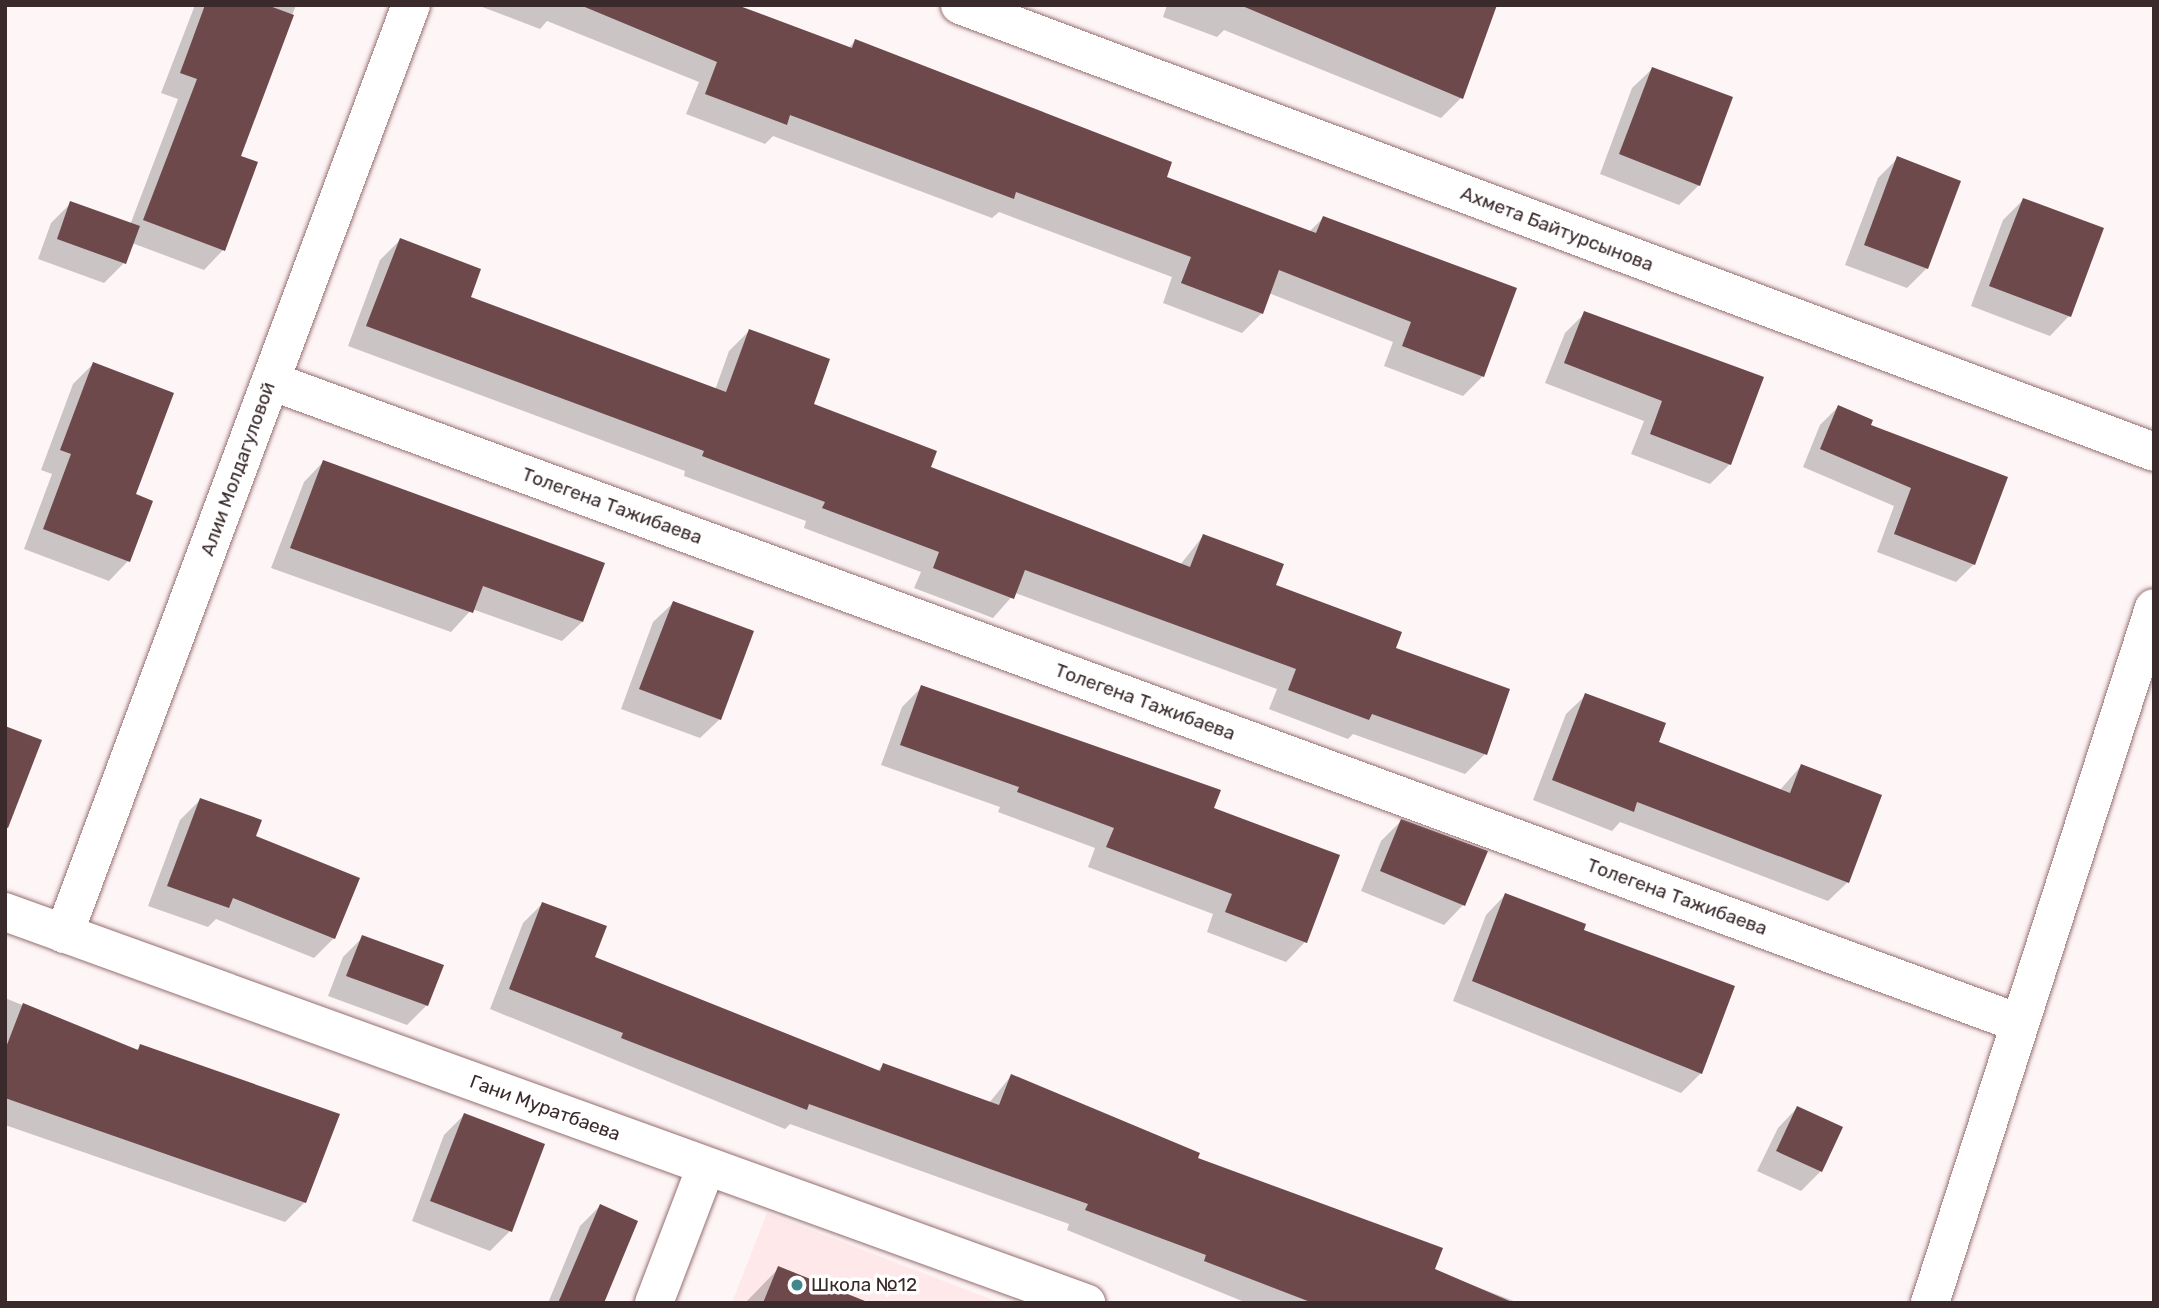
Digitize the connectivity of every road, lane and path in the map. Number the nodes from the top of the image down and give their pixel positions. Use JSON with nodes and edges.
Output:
{"nodes":[{"id":1,"x":411,"y":5,"type":"edge"},
{"id":2,"x":960,"y":5,"type":"edge"},
{"id":3,"x":271,"y":381,"type":"junction"},
{"id":4,"x":2154,"y":452,"type":"edge"},
{"id":5,"x":2154,"y":608,"type":"edge"},
{"id":6,"x":5,"y":912,"type":"edge"},
{"id":7,"x":64,"y":934,"type":"junction"},
{"id":8,"x":2019,"y":1023,"type":"junction"},
{"id":9,"x":706,"y":1167,"type":"junction"},
{"id":10,"x":654,"y":1303,"type":"edge"},
{"id":11,"x":1086,"y":1303,"type":"edge"},
{"id":12,"x":1930,"y":1303,"type":"edge"}],
"edges":[{"from":1,"to":3,"type":"street","name":"Алии Молдагуловой"},
{"from":2,"to":4,"type":"street","name":"Ахмета Байтурсынова"},
{"from":3,"to":7,"type":"street","name":"Алии Молдагуловой"},
{"from":3,"to":8,"type":"street","name":"Толегена Тажибаева"},
{"from":5,"to":8,"type":"street"},
{"from":6,"to":7,"type":"street","name":"Гани Муратбаева"},
{"from":7,"to":9,"type":"street","name":"Гани Муратбаева"},
{"from":8,"to":12,"type":"street"},
{"from":9,"to":10,"type":"street"},
{"from":9,"to":11,"type":"street","name":"Гани Муратбаева"}]}
